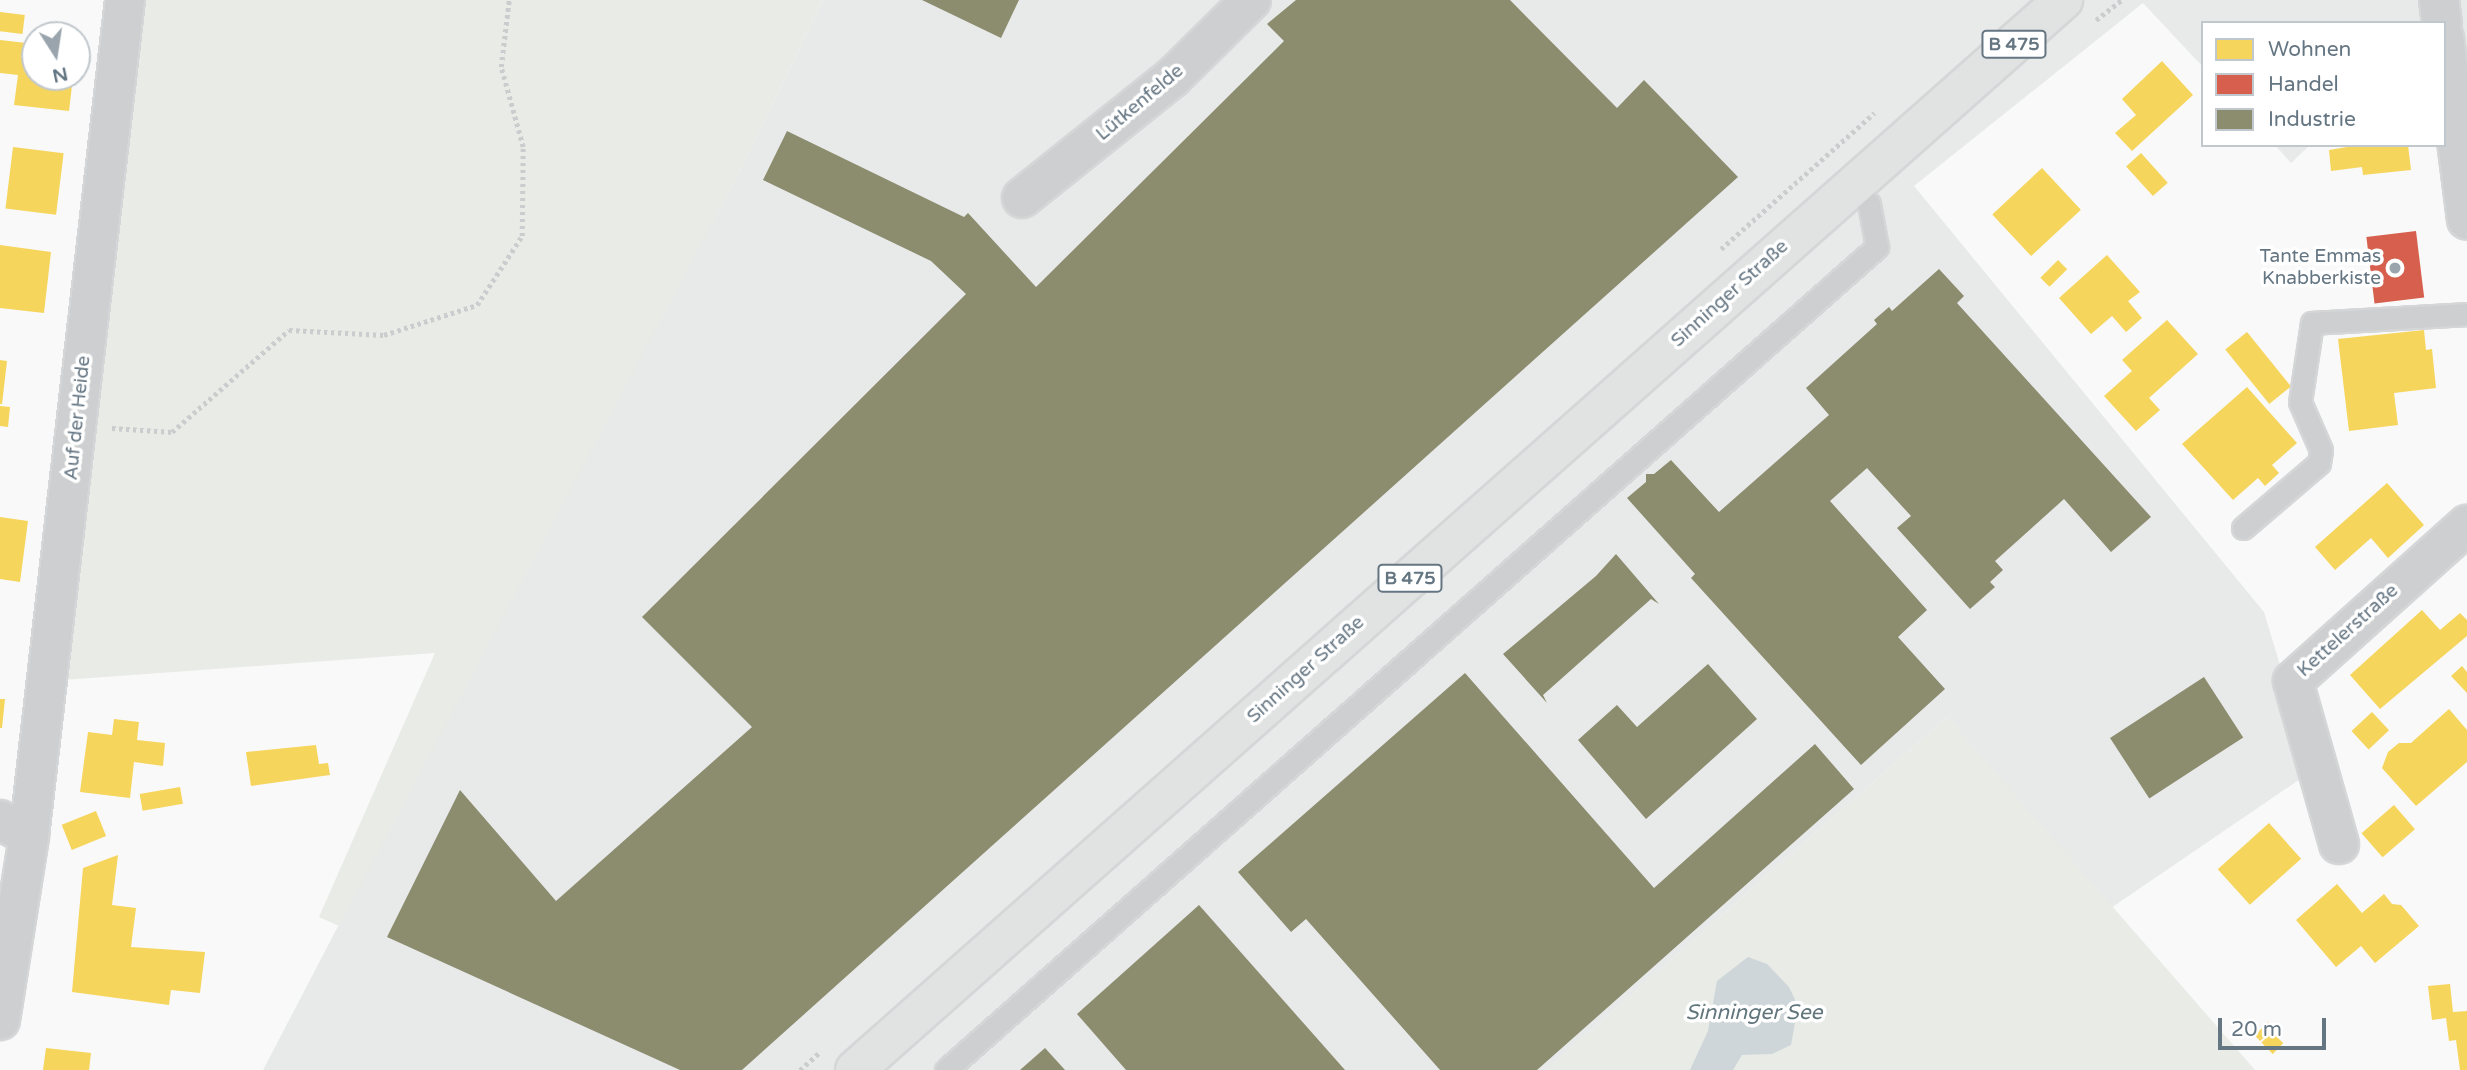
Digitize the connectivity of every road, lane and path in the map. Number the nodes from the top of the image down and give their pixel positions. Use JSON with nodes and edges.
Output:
{"nodes":[{"id":1,"x":125,"y":0,"type":"edge"},
{"id":2,"x":509,"y":0,"type":"edge"},
{"id":3,"x":1251,"y":0,"type":"edge"},
{"id":4,"x":2063,"y":0,"type":"edge"},
{"id":5,"x":2439,"y":0,"type":"edge"},
{"id":6,"x":2442,"y":21,"type":"edge"},
{"id":7,"x":2446,"y":49,"type":"edge"},
{"id":8,"x":2462,"y":140,"type":"edge"},
{"id":9,"x":1851,"y":187,"type":"junction"},
{"id":10,"x":1022,"y":198,"type":"dead end"},
{"id":11,"x":2467,"y":220,"type":"edge"},
{"id":12,"x":2467,"y":314,"type":"edge"},
{"id":13,"x":77,"y":426,"type":"junction"},
{"id":14,"x":2467,"y":525,"type":"edge"},
{"id":15,"x":2243,"y":528,"type":"dead end"},
{"id":16,"x":15,"y":828,"type":"edge"},
{"id":17,"x":2339,"y":844,"type":"dead end"},
{"id":18,"x":0,"y":1020,"type":"edge"},
{"id":19,"x":855,"y":1070,"type":"edge"},
{"id":20,"x":946,"y":1070,"type":"edge"}],
"edges":[{"from":1,"to":13,"type":"street","name":"Auf der Heide"},
{"from":2,"to":13,"type":"path"},
{"from":3,"to":10,"type":"street","name":"Lütkenfelde"},
{"from":4,"to":9,"type":"main road","name":"Sinninger Straße","number":"B 475"},
{"from":5,"to":6,"type":"street"},
{"from":7,"to":8,"type":"street"},
{"from":8,"to":11,"type":"street"},
{"from":9,"to":19,"type":"main road","name":"Sinninger Straße","number":"B 475"},
{"from":9,"to":20,"type":"lane"},
{"from":12,"to":15,"type":"lane"},
{"from":13,"to":16,"type":"street","name":"Auf der Heide"},
{"from":14,"to":17,"type":"street","name":"Kettelerstraße"},
{"from":16,"to":18,"type":"street","name":"Auf der Heide"}]}
